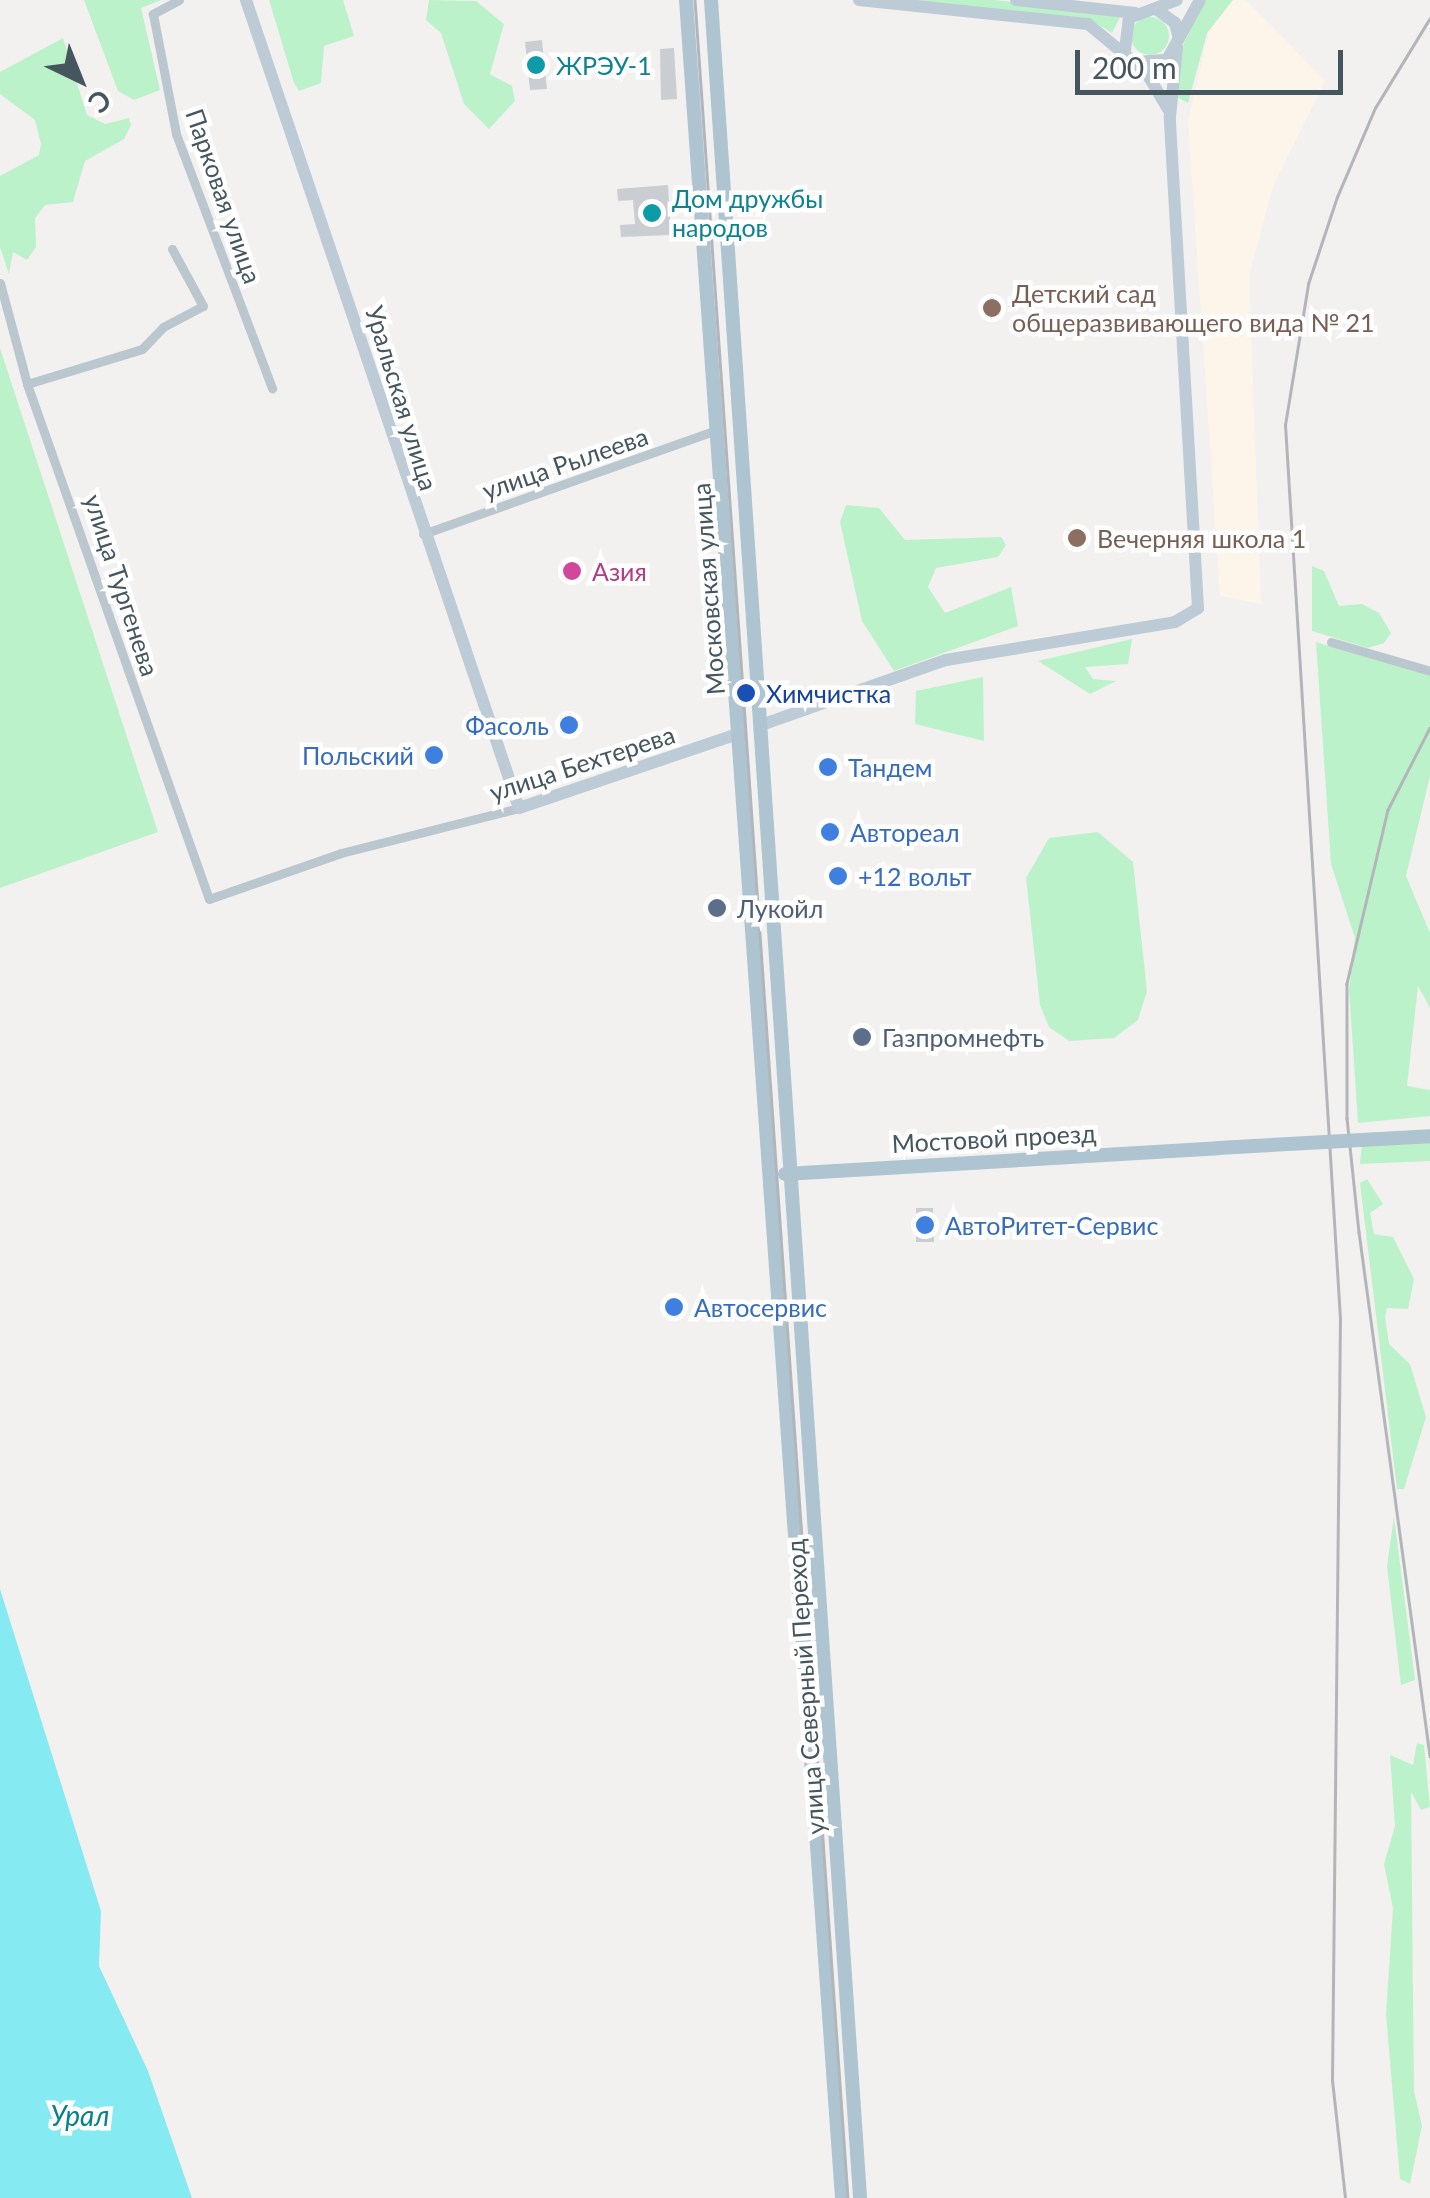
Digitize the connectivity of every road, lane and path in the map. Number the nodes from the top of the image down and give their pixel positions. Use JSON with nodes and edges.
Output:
{"nodes":[{"id":1,"x":179,"y":0,"type":"edge"},
{"id":2,"x":246,"y":0,"type":"edge"},
{"id":3,"x":686,"y":0,"type":"edge"},
{"id":4,"x":710,"y":0,"type":"edge"},
{"id":5,"x":859,"y":0,"type":"edge"},
{"id":6,"x":1016,"y":0,"type":"edge"},
{"id":7,"x":1177,"y":0,"type":"edge"},
{"id":8,"x":1200,"y":0,"type":"edge"},
{"id":9,"x":1156,"y":9,"type":"junction"},
{"id":10,"x":1135,"y":13,"type":"junction"},
{"id":11,"x":1178,"y":43,"type":"junction"},
{"id":12,"x":1131,"y":56,"type":"junction"},
{"id":13,"x":1170,"y":117,"type":"junction"},
{"id":14,"x":172,"y":249,"type":"dead end"},
{"id":15,"x":0,"y":283,"type":"edge"},
{"id":16,"x":27,"y":384,"type":"junction"},
{"id":17,"x":272,"y":388,"type":"dead end"},
{"id":18,"x":720,"y":429,"type":"junction"},
{"id":19,"x":423,"y":534,"type":"junction"},
{"id":20,"x":1331,"y":642,"type":"dead end"},
{"id":21,"x":1430,"y":671,"type":"edge"},
{"id":22,"x":761,"y":724,"type":"junction"},
{"id":23,"x":740,"y":732,"type":"junction"},
{"id":24,"x":520,"y":808,"type":"junction"},
{"id":25,"x":209,"y":899,"type":"joint"},
{"id":26,"x":1430,"y":1136,"type":"edge"},
{"id":27,"x":793,"y":1173,"type":"junction"},
{"id":28,"x":773,"y":1175,"type":"junction"},
{"id":29,"x":842,"y":2198,"type":"edge"},
{"id":30,"x":860,"y":2198,"type":"edge"}],
"edges":[{"from":1,"to":17,"type":"street","name":"Парковая улица"},
{"from":2,"to":19,"type":"street","name":"Уральская улица"},
{"from":3,"to":18,"type":"main road","name":"Московская улица"},
{"from":4,"to":22,"type":"main road","name":"Московская улица"},
{"from":5,"to":12,"type":"street"},
{"from":6,"to":10,"type":"street"},
{"from":7,"to":9,"type":"street"},
{"from":8,"to":11,"type":"street"},
{"from":9,"to":10,"type":"street"},
{"from":9,"to":11,"type":"street"},
{"from":10,"to":12,"type":"street"},
{"from":11,"to":12,"type":"street"},
{"from":11,"to":13,"type":"street"},
{"from":12,"to":13,"type":"street"},
{"from":13,"to":22,"type":"street","name":"улица Бехтерева"},
{"from":14,"to":16,"type":"street"},
{"from":15,"to":16,"type":"street","name":"улица Тургенева"},
{"from":16,"to":25,"type":"street","name":"улица Тургенева"},
{"from":18,"to":19,"type":"street","name":"улица Рылеева"},
{"from":18,"to":23,"type":"main road","name":"Московская улица"},
{"from":19,"to":24,"type":"street","name":"Уральская улица"},
{"from":20,"to":21,"type":"street"},
{"from":22,"to":23,"type":"main road","name":"улица Бехтерева"},
{"from":22,"to":27,"type":"main road","name":"Московская улица"},
{"from":23,"to":24,"type":"street","name":"улица Бехтерева"},
{"from":23,"to":28,"type":"main road","name":"Московская улица"},
{"from":24,"to":25,"type":"street","name":"улица Бехтерева"},
{"from":26,"to":27,"type":"main road","name":"Мостовой проезд","bridge":true},
{"from":27,"to":28,"type":"main road","name":"Мостовой проезд"},
{"from":27,"to":30,"type":"main road","name":"улица Северный Переход"},
{"from":28,"to":29,"type":"main road","name":"улица Северный Переход"}]}
